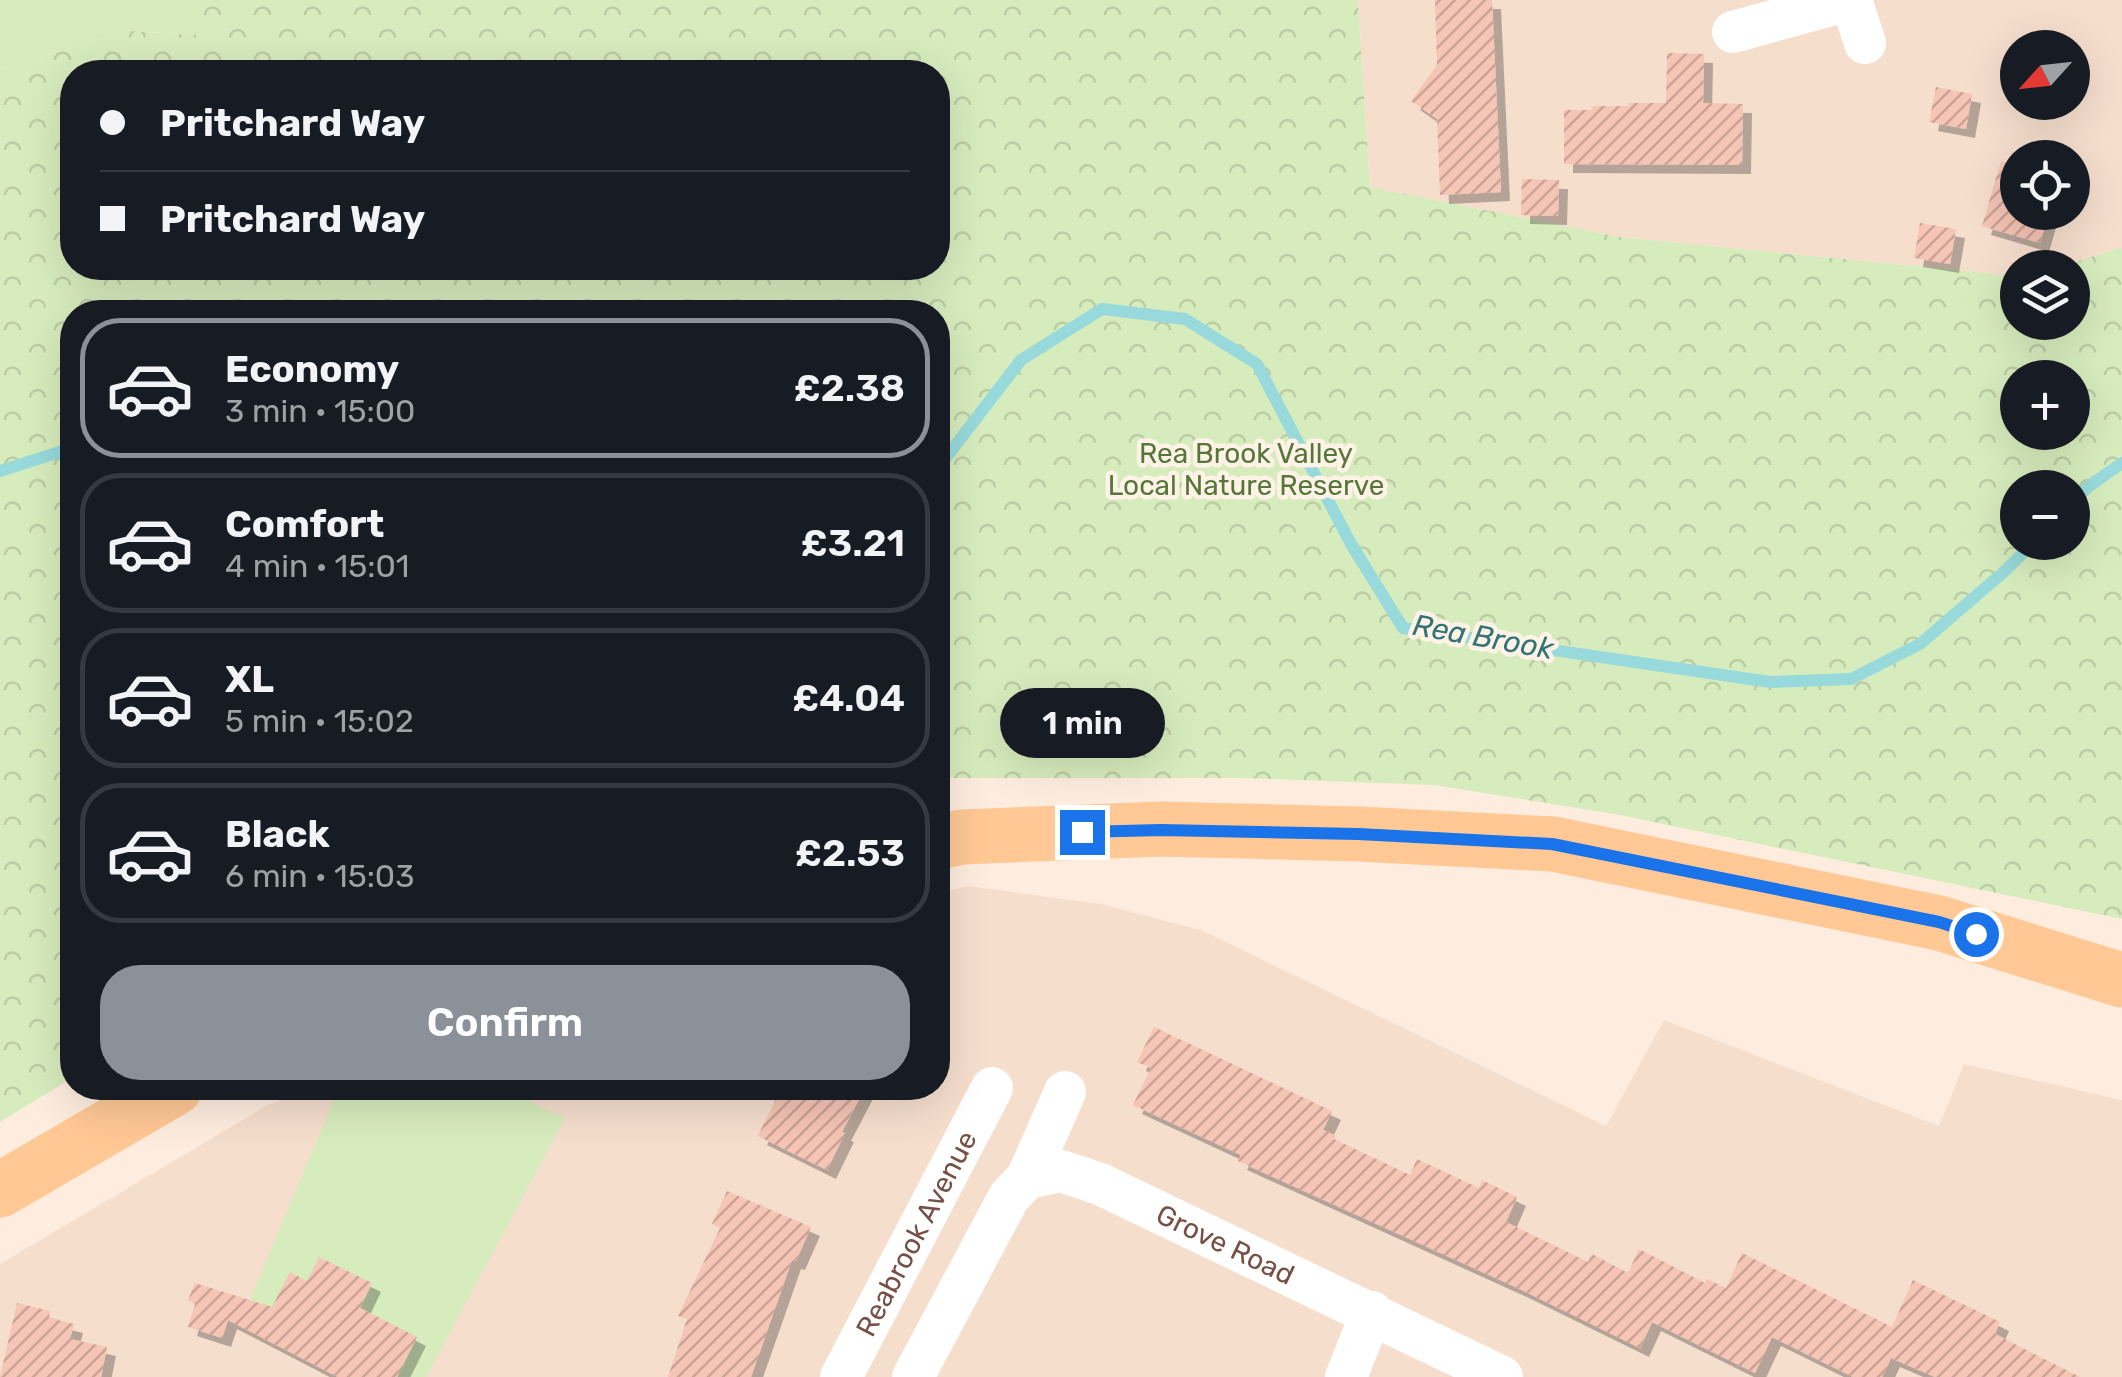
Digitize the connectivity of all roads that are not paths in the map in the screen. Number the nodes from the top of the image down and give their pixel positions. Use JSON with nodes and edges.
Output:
{"nodes":[{"id":1,"x":1850,"y":0,"type":"edge"},
{"id":2,"x":1733,"y":32,"type":"dead end"},
{"id":3,"x":1865,"y":42,"type":"dead end"},
{"id":4,"x":950,"y":840,"type":"edge"},
{"id":5,"x":2122,"y":980,"type":"edge"},
{"id":6,"x":992,"y":1088,"type":"dead end"},
{"id":7,"x":1064,"y":1092,"type":"dead end"},
{"id":8,"x":154,"y":1100,"type":"edge"},
{"id":9,"x":1027,"y":1178,"type":"junction"},
{"id":10,"x":0,"y":1190,"type":"edge"},
{"id":11,"x":1372,"y":1312,"type":"junction"},
{"id":12,"x":841,"y":1377,"type":"edge"},
{"id":13,"x":912,"y":1377,"type":"edge"},
{"id":14,"x":1346,"y":1377,"type":"edge"},
{"id":15,"x":1502,"y":1377,"type":"edge"}],
"edges":[{"from":1,"to":2,"type":"street"},
{"from":1,"to":3,"type":"street"},
{"from":4,"to":5,"type":"main road"},
{"from":6,"to":12,"type":"street","name":"Reabrook Avenue"},
{"from":7,"to":9,"type":"street"},
{"from":8,"to":10,"type":"main road"},
{"from":9,"to":11,"type":"street","name":"Grove Road"},
{"from":9,"to":13,"type":"street"},
{"from":11,"to":14,"type":"street"},
{"from":11,"to":15,"type":"street","name":"Grove Road"}]}
